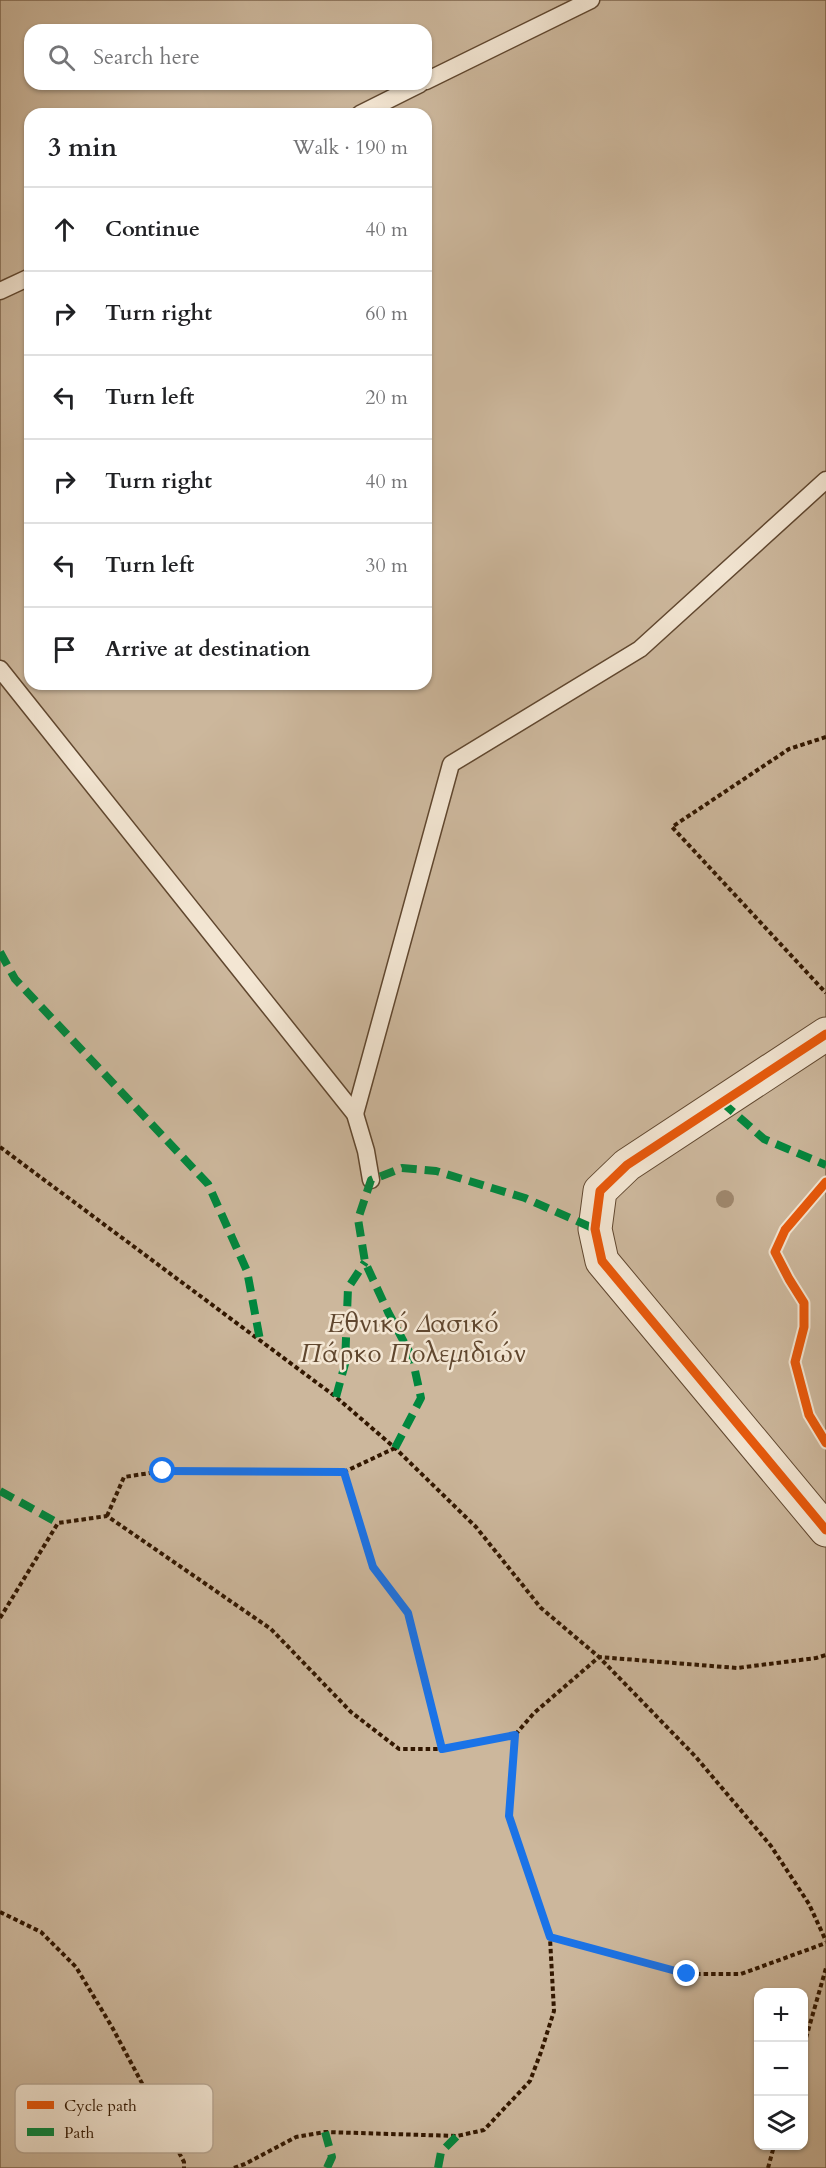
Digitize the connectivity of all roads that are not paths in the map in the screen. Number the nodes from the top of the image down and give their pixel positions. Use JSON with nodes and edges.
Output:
{"nodes":[{"id":1,"x":591,"y":0,"type":"edge"},
{"id":2,"x":432,"y":78,"type":"edge"},
{"id":3,"x":408,"y":90,"type":"edge"},
{"id":4,"x":372,"y":108,"type":"edge"},
{"id":5,"x":24,"y":280,"type":"edge"},
{"id":6,"x":0,"y":291,"type":"edge"},
{"id":7,"x":826,"y":480,"type":"edge"},
{"id":8,"x":0,"y":669,"type":"edge"},
{"id":9,"x":826,"y":1034,"type":"edge"},
{"id":10,"x":354,"y":1114,"type":"junction"},
{"id":11,"x":371,"y":1180,"type":"dead end"},
{"id":12,"x":826,"y":1530,"type":"edge"}],
"edges":[{"from":1,"to":2,"type":"lane"},
{"from":3,"to":4,"type":"lane"},
{"from":5,"to":6,"type":"lane"},
{"from":7,"to":10,"type":"lane"},
{"from":8,"to":10,"type":"lane"},
{"from":9,"to":12,"type":"street"},
{"from":10,"to":11,"type":"lane"}]}
